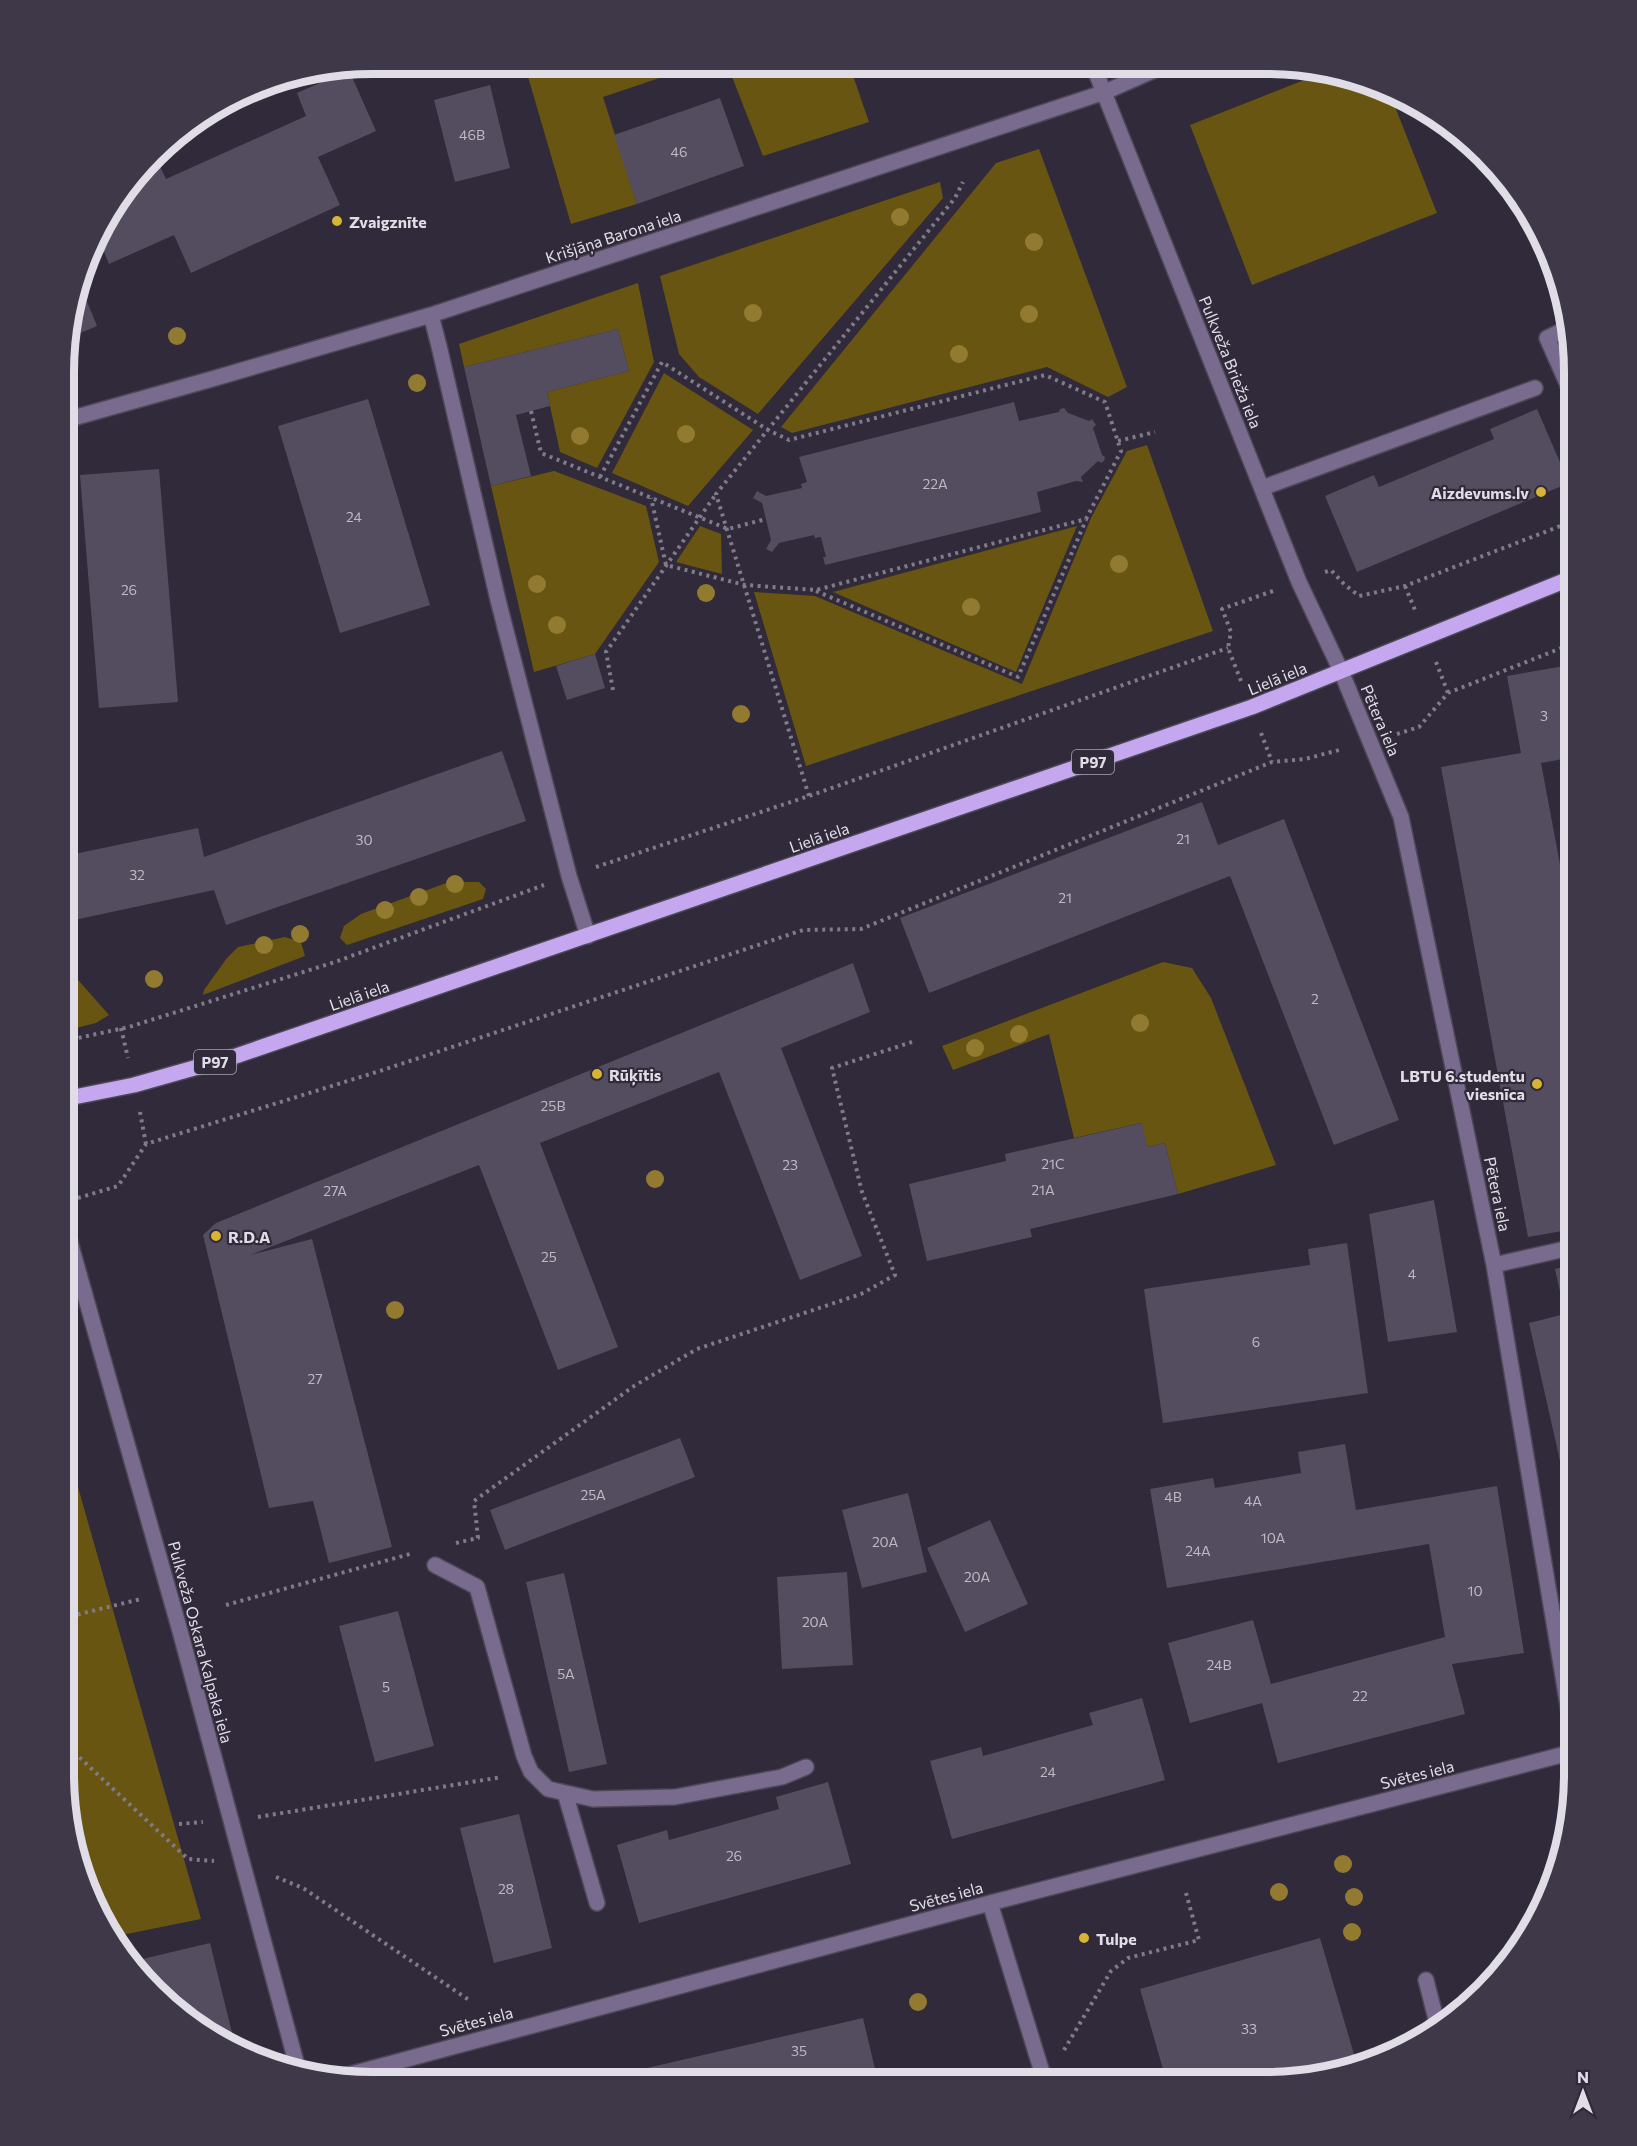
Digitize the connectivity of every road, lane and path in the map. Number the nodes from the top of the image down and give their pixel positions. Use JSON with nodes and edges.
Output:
{"nodes":[{"id":1,"x":1097,"y":74,"type":"edge"},
{"id":2,"x":1146,"y":74,"type":"edge"},
{"id":3,"x":1105,"y":92,"type":"junction"},
{"id":4,"x":963,"y":182,"type":"dead end"},
{"id":5,"x":431,"y":315,"type":"junction"},
{"id":6,"x":1561,"y":331,"type":"edge"},
{"id":7,"x":1564,"y":376,"type":"edge"},
{"id":8,"x":1535,"y":388,"type":"dead end"},
{"id":9,"x":531,"y":411,"type":"dead end"},
{"id":10,"x":74,"y":418,"type":"edge"},
{"id":11,"x":768,"y":430,"type":"junction"},
{"id":12,"x":1155,"y":432,"type":"dead end"},
{"id":13,"x":1118,"y":441,"type":"junction"},
{"id":14,"x":600,"y":477,"type":"junction"},
{"id":15,"x":1262,"y":488,"type":"junction"},
{"id":16,"x":716,"y":494,"type":"junction"},
{"id":17,"x":651,"y":498,"type":"junction"},
{"id":18,"x":699,"y":518,"type":"junction"},
{"id":19,"x":766,"y":519,"type":"dead end"},
{"id":20,"x":1086,"y":519,"type":"junction"},
{"id":21,"x":1564,"y":524,"type":"edge"},
{"id":22,"x":728,"y":529,"type":"junction"},
{"id":23,"x":666,"y":565,"type":"junction"},
{"id":24,"x":1564,"y":581,"type":"edge"},
{"id":25,"x":745,"y":585,"type":"junction"},
{"id":26,"x":1404,"y":586,"type":"dead end"},
{"id":27,"x":816,"y":590,"type":"junction"},
{"id":28,"x":1228,"y":648,"type":"dead end"},
{"id":29,"x":1564,"y":648,"type":"edge"},
{"id":30,"x":1341,"y":671,"type":"junction"},
{"id":31,"x":614,"y":690,"type":"dead end"},
{"id":32,"x":1370,"y":742,"type":"junction"},
{"id":33,"x":809,"y":796,"type":"junction"},
{"id":34,"x":569,"y":876,"type":"junction"},
{"id":35,"x":588,"y":936,"type":"junction"},
{"id":36,"x":74,"y":1039,"type":"edge"},
{"id":37,"x":912,"y":1042,"type":"dead end"},
{"id":38,"x":74,"y":1097,"type":"edge"},
{"id":39,"x":75,"y":1199,"type":"dead end"},
{"id":40,"x":1564,"y":1249,"type":"edge"},
{"id":41,"x":74,"y":1256,"type":"edge"},
{"id":42,"x":1494,"y":1264,"type":"junction"},
{"id":43,"x":446,"y":1545,"type":"dead end"},
{"id":44,"x":415,"y":1553,"type":"dead end"},
{"id":45,"x":435,"y":1565,"type":"dead end"},
{"id":46,"x":169,"y":1592,"type":"junction"},
{"id":47,"x":226,"y":1605,"type":"dead end"},
{"id":48,"x":74,"y":1615,"type":"edge"},
{"id":49,"x":1564,"y":1682,"type":"edge"},
{"id":50,"x":74,"y":1752,"type":"edge"},
{"id":51,"x":1564,"y":1754,"type":"edge"},
{"id":52,"x":806,"y":1767,"type":"dead end"},
{"id":53,"x":503,"y":1777,"type":"dead end"},
{"id":54,"x":565,"y":1793,"type":"junction"},
{"id":55,"x":231,"y":1821,"type":"junction"},
{"id":56,"x":179,"y":1824,"type":"dead end"},
{"id":57,"x":242,"y":1863,"type":"junction"},
{"id":58,"x":1186,"y":1893,"type":"dead end"},
{"id":59,"x":597,"y":1903,"type":"dead end"},
{"id":60,"x":990,"y":1903,"type":"junction"},
{"id":61,"x":1426,"y":1980,"type":"dead end"},
{"id":62,"x":469,"y":2000,"type":"dead end"},
{"id":63,"x":1436,"y":2019,"type":"edge"},
{"id":64,"x":296,"y":2063,"type":"edge"},
{"id":65,"x":352,"y":2072,"type":"edge"},
{"id":66,"x":1042,"y":2072,"type":"edge"},
{"id":67,"x":1051,"y":2072,"type":"edge"}],
"edges":[{"from":1,"to":3,"type":"street","name":"Pulkveža Brieža iela"},
{"from":2,"to":3,"type":"street","name":"Krišjāņa Barona iela"},
{"from":3,"to":5,"type":"street","name":"Krišjāņa Barona iela"},
{"from":3,"to":15,"type":"street","name":"Pulkveža Brieža iela"},
{"from":4,"to":11,"type":"path"},
{"from":5,"to":10,"type":"street","name":"Krišjāņa Barona iela"},
{"from":5,"to":34,"type":"street"},
{"from":6,"to":7,"type":"street"},
{"from":8,"to":15,"type":"street"},
{"from":9,"to":14,"type":"path"},
{"from":11,"to":13,"type":"path"},
{"from":11,"to":14,"type":"path"},
{"from":11,"to":16,"type":"path"},
{"from":12,"to":13,"type":"path"},
{"from":13,"to":20,"type":"path"},
{"from":14,"to":17,"type":"path"},
{"from":15,"to":30,"type":"street","name":"Pulkveža Brieža iela"},
{"from":16,"to":18,"type":"path"},
{"from":16,"to":22,"type":"path"},
{"from":17,"to":18,"type":"path"},
{"from":17,"to":23,"type":"path"},
{"from":18,"to":22,"type":"path"},
{"from":18,"to":23,"type":"path"},
{"from":19,"to":22,"type":"path"},
{"from":20,"to":27,"type":"path"},
{"from":20,"to":27,"type":"path"},
{"from":21,"to":26,"type":"path"},
{"from":22,"to":25,"type":"path"},
{"from":23,"to":25,"type":"path"},
{"from":23,"to":31,"type":"path"},
{"from":24,"to":30,"type":"main road","name":"Lielā iela","number":"P97"},
{"from":25,"to":27,"type":"path"},
{"from":25,"to":33,"type":"path"},
{"from":28,"to":33,"type":"path"},
{"from":29,"to":32,"type":"path"},
{"from":30,"to":32,"type":"street","name":"Pētera iela"},
{"from":30,"to":35,"type":"main road","name":"Lielā iela","number":"P97"},
{"from":32,"to":39,"type":"path"},
{"from":32,"to":42,"type":"street","name":"Pētera iela"},
{"from":33,"to":34,"type":"path"},
{"from":34,"to":35,"type":"street"},
{"from":34,"to":36,"type":"path"},
{"from":35,"to":38,"type":"main road","name":"Lielā iela","number":"P97"},
{"from":37,"to":43,"type":"path"},
{"from":40,"to":42,"type":"street"},
{"from":41,"to":46,"type":"street","name":"Pulkveža Oskara Kalpaka iela"},
{"from":42,"to":49,"type":"street","name":"Pētera iela"},
{"from":44,"to":47,"type":"path"},
{"from":45,"to":54,"type":"street"},
{"from":46,"to":48,"type":"path"},
{"from":46,"to":55,"type":"street","name":"Pulkveža Oskara Kalpaka iela"},
{"from":50,"to":57,"type":"path"},
{"from":51,"to":60,"type":"street","name":"Svētes iela"},
{"from":52,"to":54,"type":"street"},
{"from":53,"to":55,"type":"path"},
{"from":54,"to":59,"type":"street"},
{"from":55,"to":56,"type":"path"},
{"from":55,"to":57,"type":"street","name":"Pulkveža Oskara Kalpaka iela"},
{"from":57,"to":62,"type":"path"},
{"from":57,"to":64,"type":"street","name":"Pulkveža Oskara Kalpaka iela"},
{"from":58,"to":67,"type":"path"},
{"from":60,"to":65,"type":"street","name":"Svētes iela"},
{"from":60,"to":66,"type":"street"},
{"from":61,"to":63,"type":"street"}]}
